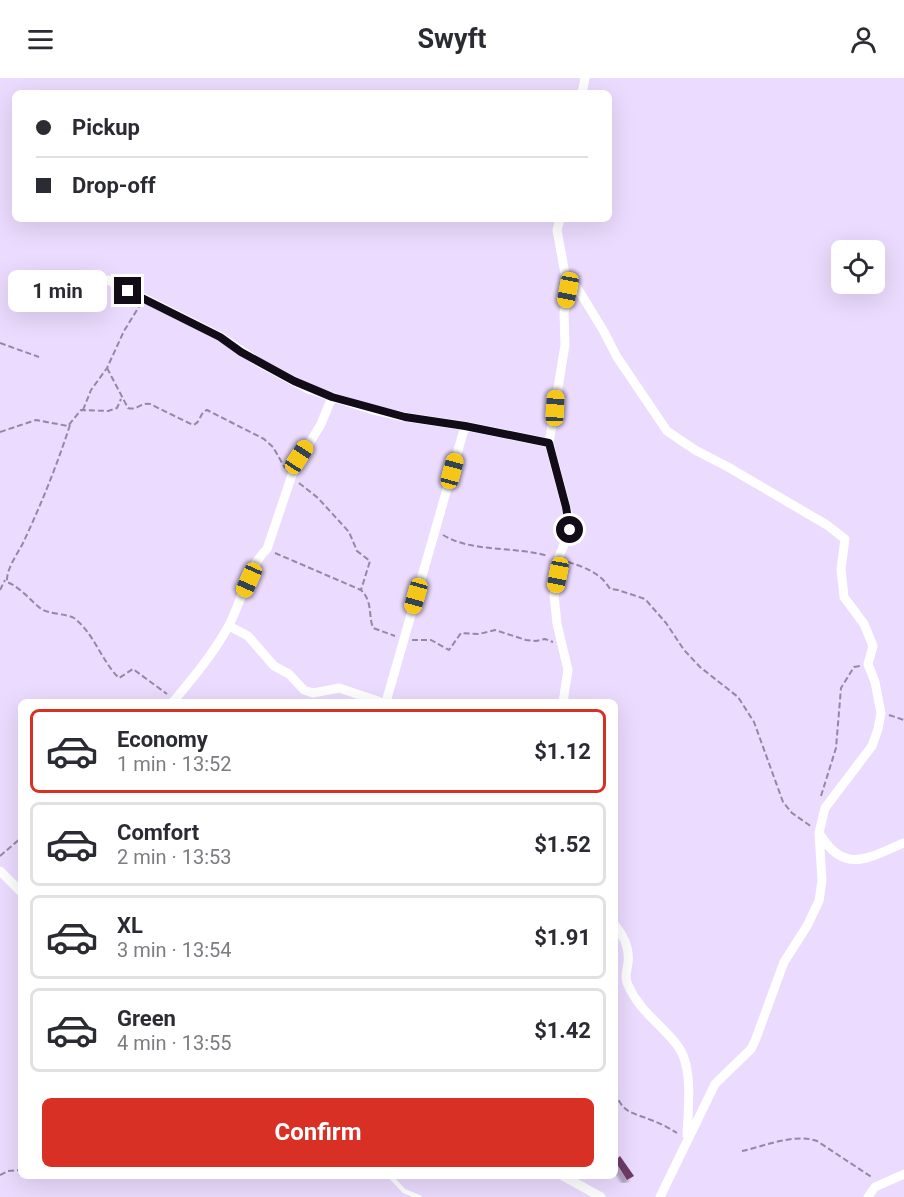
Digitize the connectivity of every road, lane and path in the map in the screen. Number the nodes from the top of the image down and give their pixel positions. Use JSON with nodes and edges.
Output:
{"nodes":[{"id":1,"x":559,"y":222,"type":"edge"},
{"id":2,"x":566,"y":276,"type":"junction"},
{"id":3,"x":108,"y":280,"type":"dead end"},
{"id":4,"x":143,"y":299,"type":"junction"},
{"id":5,"x":0,"y":343,"type":"edge"},
{"id":6,"x":39,"y":357,"type":"dead end"},
{"id":7,"x":107,"y":368,"type":"junction"},
{"id":8,"x":332,"y":397,"type":"junction"},
{"id":9,"x":121,"y":399,"type":"junction"},
{"id":10,"x":83,"y":410,"type":"junction"},
{"id":11,"x":70,"y":425,"type":"junction"},
{"id":12,"x":465,"y":426,"type":"junction"},
{"id":13,"x":0,"y":432,"type":"edge"},
{"id":14,"x":549,"y":443,"type":"junction"},
{"id":15,"x":291,"y":476,"type":"junction"},
{"id":16,"x":435,"y":530,"type":"junction"},
{"id":17,"x":267,"y":549,"type":"junction"},
{"id":18,"x":558,"y":559,"type":"junction"},
{"id":19,"x":7,"y":578,"type":"junction"},
{"id":20,"x":0,"y":590,"type":"edge"},
{"id":21,"x":361,"y":591,"type":"junction"},
{"id":22,"x":229,"y":626,"type":"junction"},
{"id":23,"x":404,"y":639,"type":"junction"},
{"id":24,"x":561,"y":645,"type":"junction"},
{"id":25,"x":868,"y":664,"type":"junction"},
{"id":26,"x":171,"y":699,"type":"edge"},
{"id":27,"x":176,"y":699,"type":"edge"},
{"id":28,"x":372,"y":699,"type":"edge"},
{"id":29,"x":387,"y":699,"type":"edge"},
{"id":30,"x":563,"y":699,"type":"edge"},
{"id":31,"x":881,"y":713,"type":"junction"},
{"id":32,"x":904,"y":720,"type":"edge"},
{"id":33,"x":821,"y":796,"type":"dead end"},
{"id":34,"x":819,"y":833,"type":"junction"},
{"id":35,"x":18,"y":841,"type":"edge"},
{"id":36,"x":904,"y":843,"type":"edge"},
{"id":37,"x":0,"y":856,"type":"edge"},
{"id":38,"x":0,"y":871,"type":"edge"},
{"id":39,"x":18,"y":889,"type":"edge"},
{"id":40,"x":618,"y":930,"type":"edge"},
{"id":41,"x":618,"y":1100,"type":"edge"},
{"id":42,"x":686,"y":1140,"type":"junction"},
{"id":43,"x":742,"y":1151,"type":"dead end"},
{"id":44,"x":18,"y":1170,"type":"edge"},
{"id":45,"x":904,"y":1174,"type":"edge"},
{"id":46,"x":0,"y":1175,"type":"edge"},
{"id":47,"x":393,"y":1179,"type":"edge"},
{"id":48,"x":568,"y":1179,"type":"edge"},
{"id":49,"x":883,"y":1184,"type":"junction"},
{"id":50,"x":419,"y":1197,"type":"edge"},
{"id":51,"x":601,"y":1197,"type":"edge"},
{"id":52,"x":660,"y":1197,"type":"edge"},
{"id":53,"x":868,"y":1197,"type":"edge"}],
"edges":[{"from":1,"to":2,"type":"street"},
{"from":2,"to":14,"type":"street"},
{"from":2,"to":25,"type":"street"},
{"from":3,"to":4,"type":"street"},
{"from":4,"to":7,"type":"path"},
{"from":4,"to":8,"type":"street"},
{"from":5,"to":6,"type":"path"},
{"from":7,"to":9,"type":"path"},
{"from":7,"to":10,"type":"path"},
{"from":8,"to":12,"type":"street"},
{"from":8,"to":15,"type":"street"},
{"from":9,"to":10,"type":"path"},
{"from":9,"to":15,"type":"path"},
{"from":10,"to":11,"type":"path"},
{"from":11,"to":13,"type":"path"},
{"from":11,"to":19,"type":"path"},
{"from":12,"to":14,"type":"street"},
{"from":12,"to":16,"type":"street"},
{"from":14,"to":18,"type":"street"},
{"from":15,"to":17,"type":"street"},
{"from":15,"to":21,"type":"path"},
{"from":16,"to":18,"type":"path"},
{"from":16,"to":23,"type":"street"},
{"from":17,"to":21,"type":"path"},
{"from":17,"to":22,"type":"street"},
{"from":18,"to":24,"type":"street"},
{"from":18,"to":34,"type":"path"},
{"from":19,"to":20,"type":"path"},
{"from":19,"to":26,"type":"path"},
{"from":21,"to":23,"type":"path"},
{"from":22,"to":27,"type":"street"},
{"from":22,"to":28,"type":"street"},
{"from":23,"to":24,"type":"path"},
{"from":23,"to":29,"type":"street"},
{"from":24,"to":30,"type":"street"},
{"from":25,"to":31,"type":"street"},
{"from":25,"to":33,"type":"path"},
{"from":31,"to":32,"type":"path"},
{"from":31,"to":34,"type":"street"},
{"from":34,"to":36,"type":"street"},
{"from":34,"to":42,"type":"street"},
{"from":35,"to":37,"type":"path"},
{"from":38,"to":39,"type":"street"},
{"from":40,"to":42,"type":"street"},
{"from":41,"to":42,"type":"path"},
{"from":42,"to":52,"type":"street"},
{"from":43,"to":49,"type":"path"},
{"from":44,"to":46,"type":"path"},
{"from":45,"to":49,"type":"street"},
{"from":47,"to":50,"type":"lane"},
{"from":48,"to":51,"type":"street"},
{"from":49,"to":53,"type":"street"}]}
